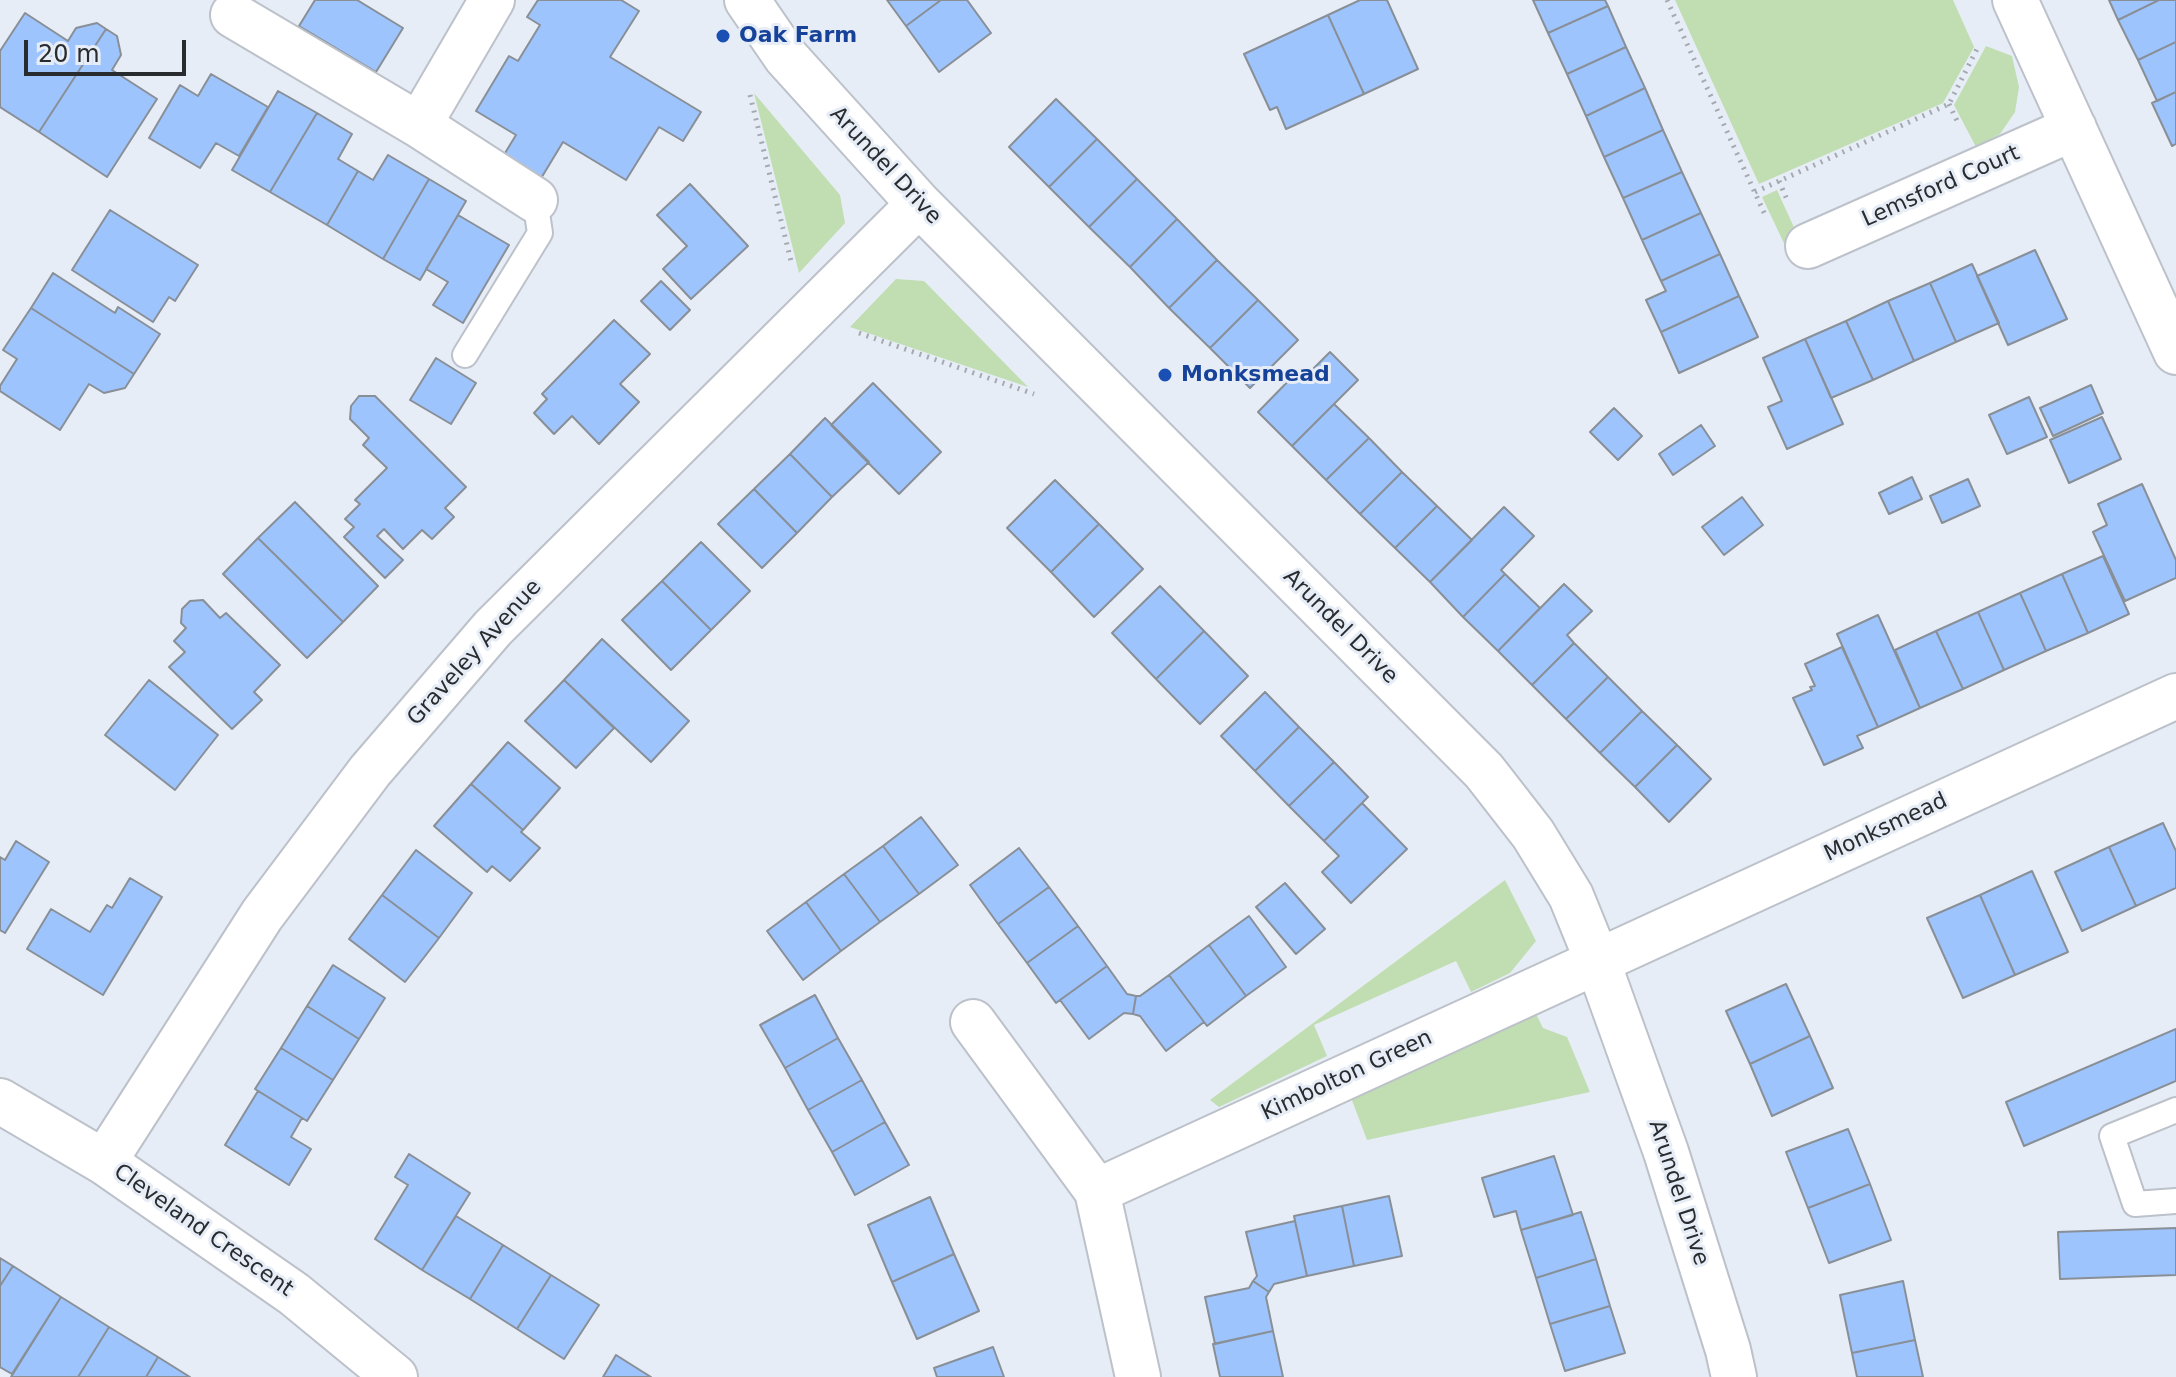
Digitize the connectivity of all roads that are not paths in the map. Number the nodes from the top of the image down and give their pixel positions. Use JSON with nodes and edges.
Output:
{"nodes":[{"id":1,"x":492,"y":0,"type":"edge"},
{"id":2,"x":747,"y":0,"type":"edge"},
{"id":3,"x":2015,"y":0,"type":"edge"},
{"id":4,"x":233,"y":15,"type":"dead end"},
{"id":5,"x":419,"y":125,"type":"junction"},
{"id":6,"x":2074,"y":128,"type":"junction"},
{"id":7,"x":535,"y":200,"type":"joint"},
{"id":8,"x":919,"y":204,"type":"junction"},
{"id":9,"x":1808,"y":246,"type":"dead end"},
{"id":10,"x":2176,"y":352,"type":"edge"},
{"id":11,"x":465,"y":355,"type":"dead end"},
{"id":12,"x":2176,"y":696,"type":"edge"},
{"id":13,"x":1597,"y":960,"type":"junction"},
{"id":14,"x":973,"y":1022,"type":"dead end"},
{"id":15,"x":0,"y":1101,"type":"edge"},
{"id":16,"x":2176,"y":1110,"type":"edge"},
{"id":17,"x":104,"y":1162,"type":"junction"},
{"id":18,"x":1097,"y":1191,"type":"junction"},
{"id":19,"x":2176,"y":1201,"type":"edge"},
{"id":20,"x":395,"y":1377,"type":"edge"},
{"id":21,"x":1138,"y":1377,"type":"edge"},
{"id":22,"x":1734,"y":1377,"type":"edge"}],
"edges":[{"from":1,"to":5,"type":"street"},
{"from":2,"to":8,"type":"street","name":"Arundel Drive"},
{"from":3,"to":6,"type":"street"},
{"from":4,"to":5,"type":"street"},
{"from":5,"to":7,"type":"street"},
{"from":6,"to":9,"type":"street","name":"Lemsford Court"},
{"from":6,"to":10,"type":"street"},
{"from":7,"to":11,"type":"lane"},
{"from":8,"to":13,"type":"street","name":"Arundel Drive"},
{"from":8,"to":17,"type":"street","name":"Graveley Avenue"},
{"from":12,"to":13,"type":"street","name":"Monksmead"},
{"from":13,"to":18,"type":"street","name":"Kimbolton Green"},
{"from":13,"to":22,"type":"street","name":"Arundel Drive"},
{"from":14,"to":18,"type":"street"},
{"from":15,"to":17,"type":"street","name":"Cleveland Crescent"},
{"from":16,"to":19,"type":"lane"},
{"from":17,"to":20,"type":"street","name":"Cleveland Crescent"},
{"from":18,"to":21,"type":"street"}]}
